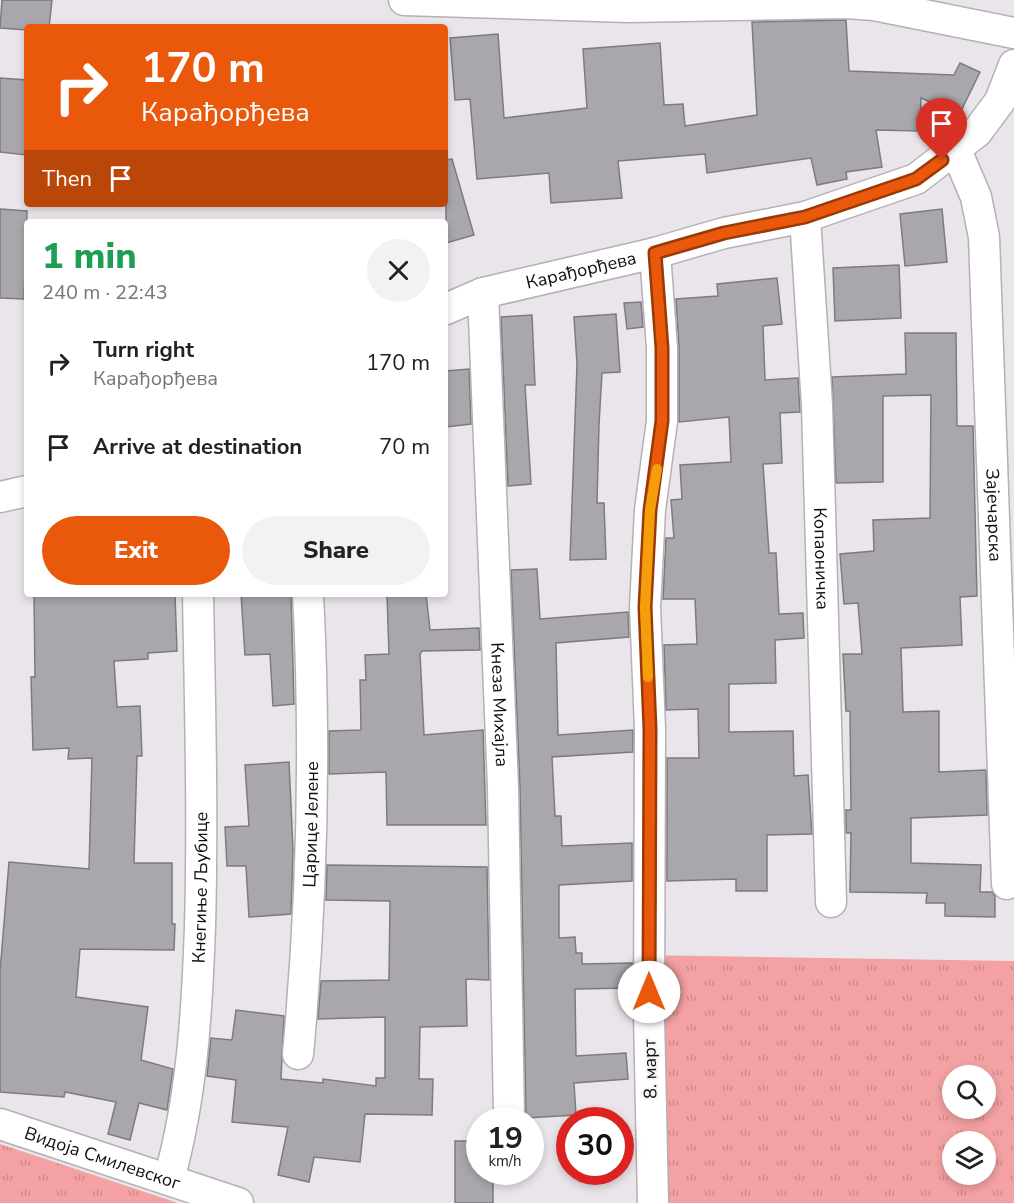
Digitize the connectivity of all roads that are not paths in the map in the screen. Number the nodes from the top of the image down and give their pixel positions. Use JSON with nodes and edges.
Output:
{"nodes":[{"id":1,"x":404,"y":0,"type":"edge"},
{"id":2,"x":1014,"y":33,"type":"edge"},
{"id":3,"x":1014,"y":65,"type":"edge"},
{"id":4,"x":956,"y":150,"type":"junction"},
{"id":5,"x":805,"y":217,"type":"junction"},
{"id":6,"x":655,"y":253,"type":"junction"},
{"id":7,"x":483,"y":293,"type":"junction"},
{"id":8,"x":448,"y":308,"type":"edge"},
{"id":9,"x":24,"y":492,"type":"edge"},
{"id":10,"x":0,"y":497,"type":"edge"},
{"id":11,"x":0,"y":513,"type":"edge"},
{"id":12,"x":198,"y":597,"type":"edge"},
{"id":13,"x":308,"y":597,"type":"edge"},
{"id":14,"x":1007,"y":884,"type":"dead end"},
{"id":15,"x":831,"y":902,"type":"dead end"},
{"id":16,"x":298,"y":1054,"type":"dead end"},
{"id":17,"x":509,"y":1107,"type":"edge"},
{"id":18,"x":0,"y":1124,"type":"edge"},
{"id":19,"x":169,"y":1179,"type":"junction"},
{"id":20,"x":238,"y":1203,"type":"edge"},
{"id":21,"x":653,"y":1203,"type":"edge"}],
"edges":[{"from":1,"to":2,"type":"street"},
{"from":3,"to":4,"type":"street","name":"Карађорђева"},
{"from":4,"to":5,"type":"street","name":"Карађорђева"},
{"from":4,"to":14,"type":"street","name":"Зајечарска"},
{"from":5,"to":6,"type":"street","name":"Карађорђева"},
{"from":5,"to":15,"type":"street","name":"Копаоничка"},
{"from":6,"to":7,"type":"street","name":"Карађорђева"},
{"from":6,"to":21,"type":"street","name":"8. март"},
{"from":7,"to":8,"type":"street","name":"Карађорђева"},
{"from":7,"to":17,"type":"street","name":"Кнеза Михајла"},
{"from":9,"to":10,"type":"street"},
{"from":10,"to":11,"type":"street"},
{"from":12,"to":19,"type":"street","name":"Кнегиње Љубице"},
{"from":13,"to":16,"type":"street","name":"Царице Јелене"},
{"from":18,"to":19,"type":"street","name":"Видоја Смилевског"},
{"from":19,"to":20,"type":"street","name":"Видоја Смилевског"}]}
